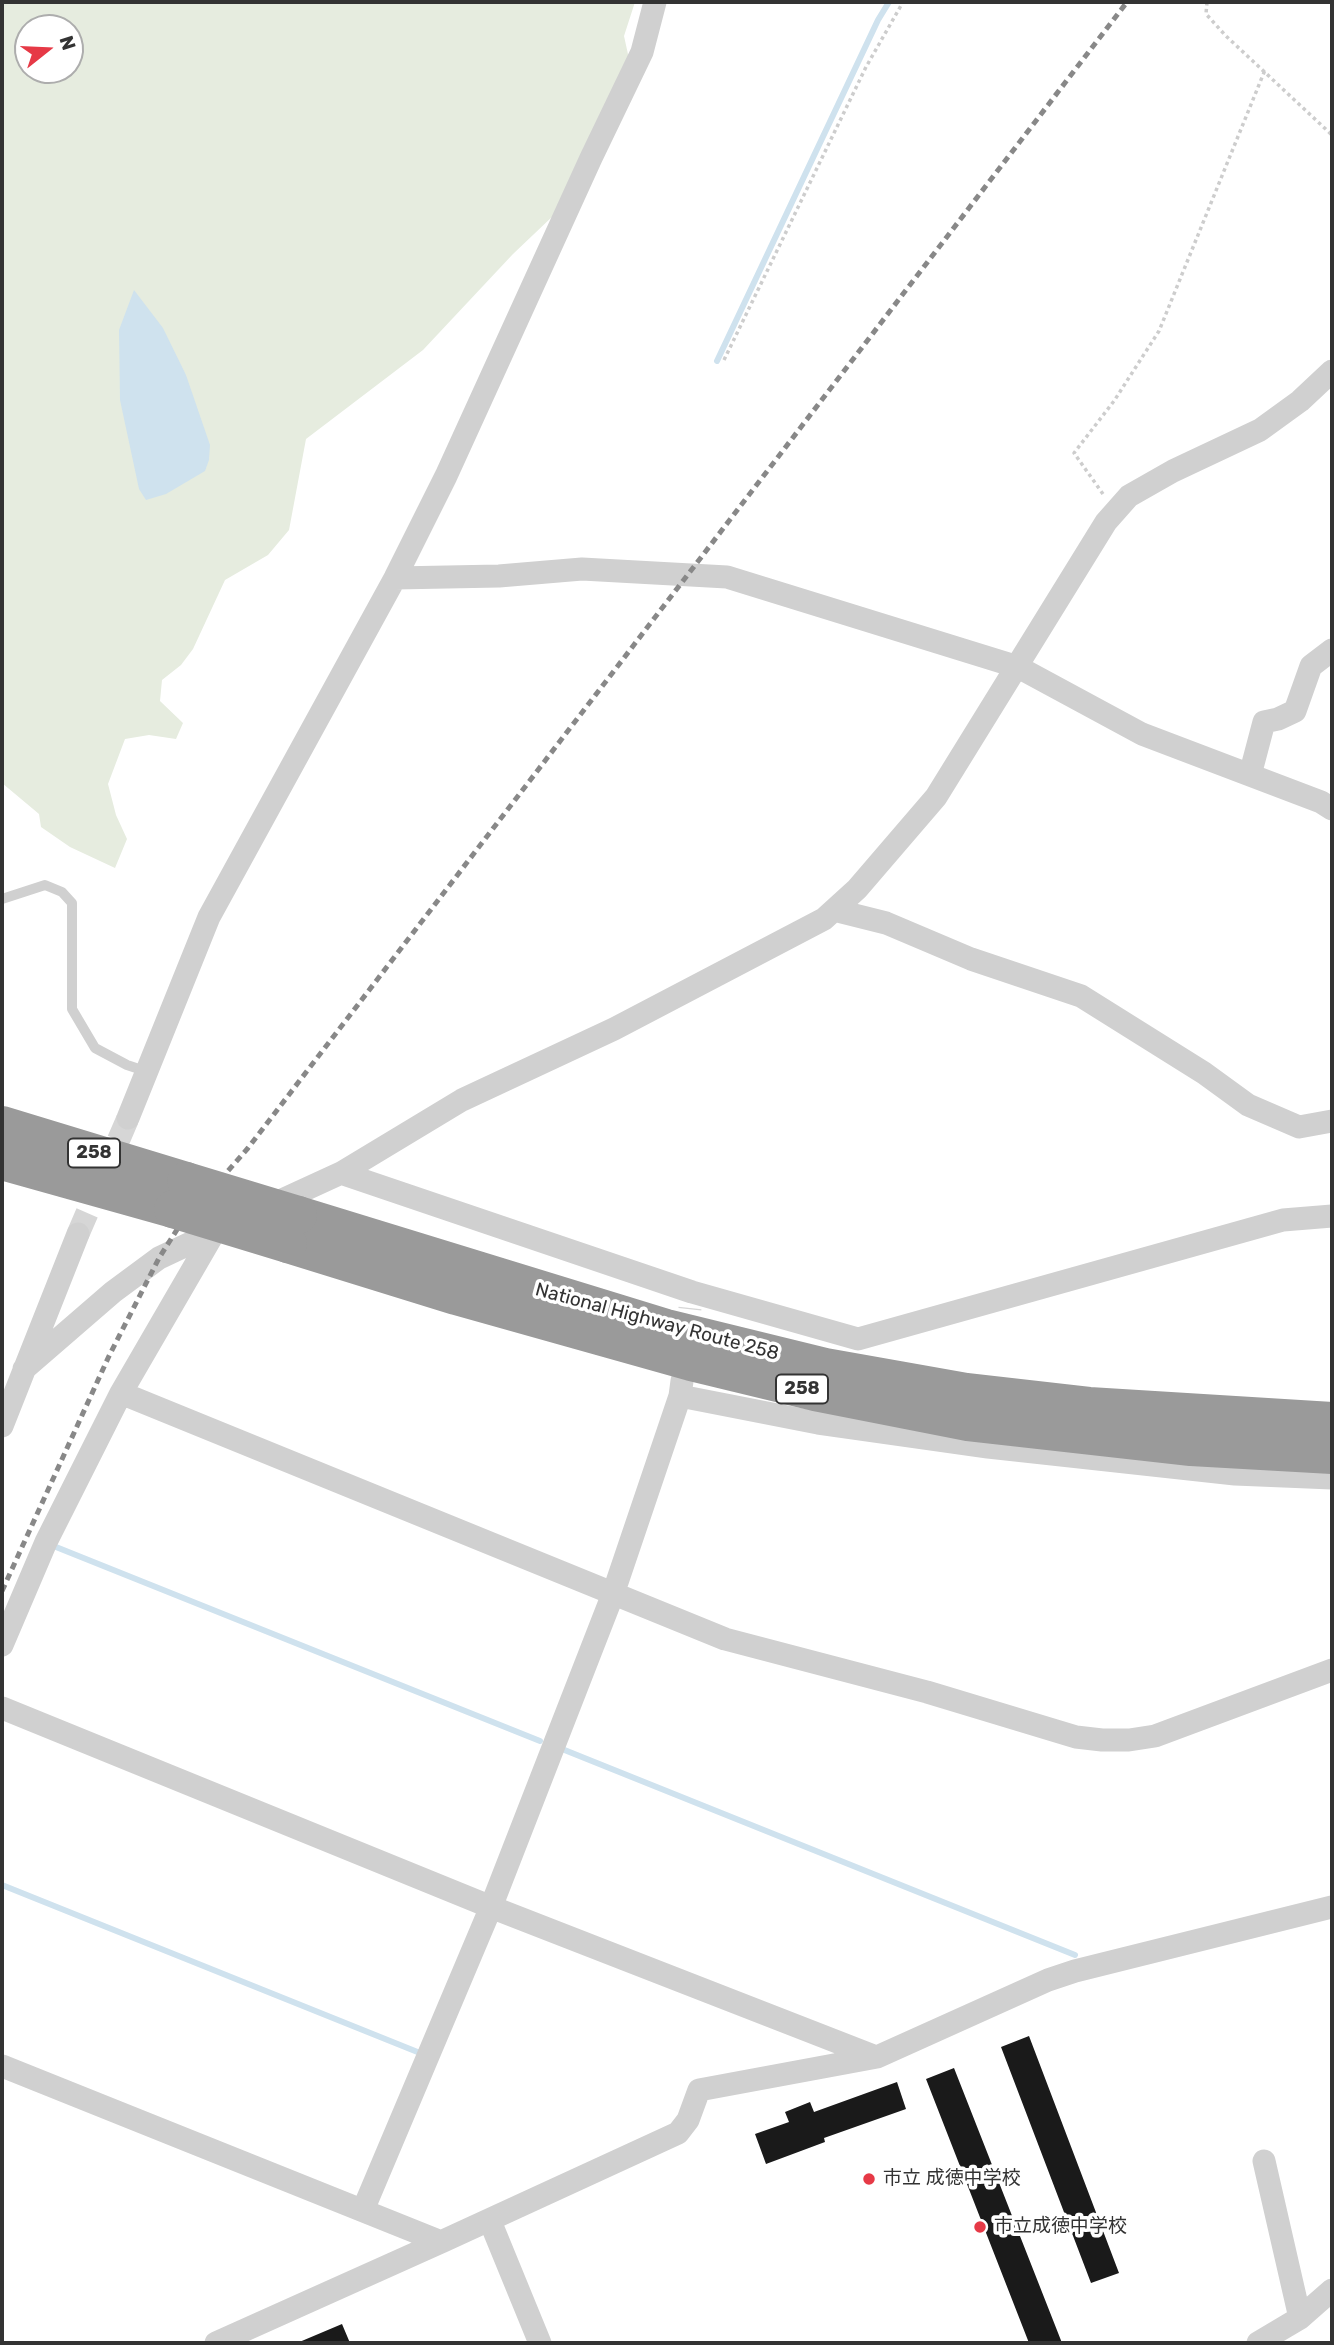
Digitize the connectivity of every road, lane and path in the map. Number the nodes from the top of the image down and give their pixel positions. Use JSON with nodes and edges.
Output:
{"nodes":[{"id":1,"x":655,"y":2,"type":"edge"},
{"id":2,"x":903,"y":2,"type":"edge"},
{"id":3,"x":1208,"y":2,"type":"edge"},
{"id":4,"x":1265,"y":70,"type":"junction"},
{"id":5,"x":1332,"y":135,"type":"edge"},
{"id":6,"x":724,"y":360,"type":"dead end"},
{"id":7,"x":1332,"y":371,"type":"edge"},
{"id":8,"x":1115,"y":512,"type":"junction"},
{"id":9,"x":395,"y":578,"type":"junction"},
{"id":10,"x":1332,"y":650,"type":"edge"},
{"id":11,"x":1018,"y":667,"type":"junction"},
{"id":12,"x":1250,"y":775,"type":"junction"},
{"id":13,"x":1332,"y":808,"type":"edge"},
{"id":14,"x":2,"y":899,"type":"edge"},
{"id":15,"x":834,"y":910,"type":"junction"},
{"id":16,"x":148,"y":1072,"type":"junction"},
{"id":17,"x":128,"y":1118,"type":"tunnel mouth"},
{"id":18,"x":1332,"y":1121,"type":"edge"},
{"id":19,"x":2,"y":1125,"type":"edge"},
{"id":20,"x":2,"y":1161,"type":"edge"},
{"id":21,"x":341,"y":1172,"type":"junction"},
{"id":22,"x":179,"y":1195,"type":"junction"},
{"id":23,"x":1332,"y":1216,"type":"edge"},
{"id":24,"x":293,"y":1229,"type":"junction"},
{"id":25,"x":215,"y":1231,"type":"junction"},
{"id":26,"x":78,"y":1234,"type":"tunnel mouth"},
{"id":27,"x":24,"y":1368,"type":"junction"},
{"id":28,"x":121,"y":1393,"type":"junction"},
{"id":29,"x":1332,"y":1421,"type":"edge"},
{"id":30,"x":2,"y":1426,"type":"edge"},
{"id":31,"x":1332,"y":1455,"type":"edge"},
{"id":32,"x":1332,"y":1478,"type":"edge"},
{"id":33,"x":613,"y":1594,"type":"junction"},
{"id":34,"x":2,"y":1644,"type":"edge"},
{"id":35,"x":1332,"y":1670,"type":"edge"},
{"id":36,"x":2,"y":1708,"type":"edge"},
{"id":37,"x":491,"y":1907,"type":"junction"},
{"id":38,"x":1332,"y":1908,"type":"edge"},
{"id":39,"x":877,"y":2057,"type":"junction"},
{"id":40,"x":2,"y":2066,"type":"edge"},
{"id":41,"x":1264,"y":2161,"type":"dead end"},
{"id":42,"x":363,"y":2210,"type":"junction"},
{"id":43,"x":490,"y":2221,"type":"junction"},
{"id":44,"x":441,"y":2242,"type":"junction"},
{"id":45,"x":1332,"y":2290,"type":"edge"},
{"id":46,"x":1300,"y":2318,"type":"junction"},
{"id":47,"x":216,"y":2343,"type":"edge"},
{"id":48,"x":540,"y":2343,"type":"edge"},
{"id":49,"x":1258,"y":2343,"type":"edge"}],
"edges":[{"from":1,"to":9,"type":"street"},
{"from":2,"to":6,"type":"path"},
{"from":3,"to":4,"type":"path"},
{"from":4,"to":5,"type":"path"},
{"from":4,"to":8,"type":"path"},
{"from":7,"to":8,"type":"street"},
{"from":8,"to":11,"type":"street"},
{"from":9,"to":11,"type":"street"},
{"from":9,"to":16,"type":"street"},
{"from":10,"to":12,"type":"street"},
{"from":11,"to":12,"type":"street"},
{"from":11,"to":15,"type":"street"},
{"from":12,"to":13,"type":"street"},
{"from":14,"to":16,"type":"lane"},
{"from":15,"to":18,"type":"street"},
{"from":15,"to":21,"type":"street"},
{"from":16,"to":17,"type":"street"},
{"from":19,"to":22,"type":"highway","name":"National Highway Route 258","number":"258"},
{"from":20,"to":22,"type":"highway","name":"National Highway Route 258","number":"258"},
{"from":21,"to":23,"type":"street"},
{"from":21,"to":25,"type":"street"},
{"from":22,"to":24,"type":"highway","name":"National Highway Route 258","number":"258","bridge":true},
{"from":24,"to":29,"type":"highway","name":"National Highway Route 258","number":"258"},
{"from":24,"to":31,"type":"highway","name":"National Highway Route 258","number":"258"},
{"from":25,"to":27,"type":"street"},
{"from":25,"to":28,"type":"street"},
{"from":26,"to":27,"type":"street"},
{"from":27,"to":30,"type":"street"},
{"from":28,"to":33,"type":"street"},
{"from":28,"to":34,"type":"street"},
{"from":32,"to":33,"type":"street"},
{"from":33,"to":35,"type":"street"},
{"from":33,"to":37,"type":"street"},
{"from":36,"to":37,"type":"street"},
{"from":37,"to":39,"type":"street"},
{"from":37,"to":42,"type":"street"},
{"from":38,"to":39,"type":"street"},
{"from":39,"to":43,"type":"street"},
{"from":40,"to":42,"type":"street"},
{"from":41,"to":46,"type":"street"},
{"from":42,"to":44,"type":"street"},
{"from":43,"to":44,"type":"street"},
{"from":43,"to":48,"type":"street"},
{"from":44,"to":47,"type":"street"},
{"from":45,"to":46,"type":"street"},
{"from":46,"to":49,"type":"street"}]}
